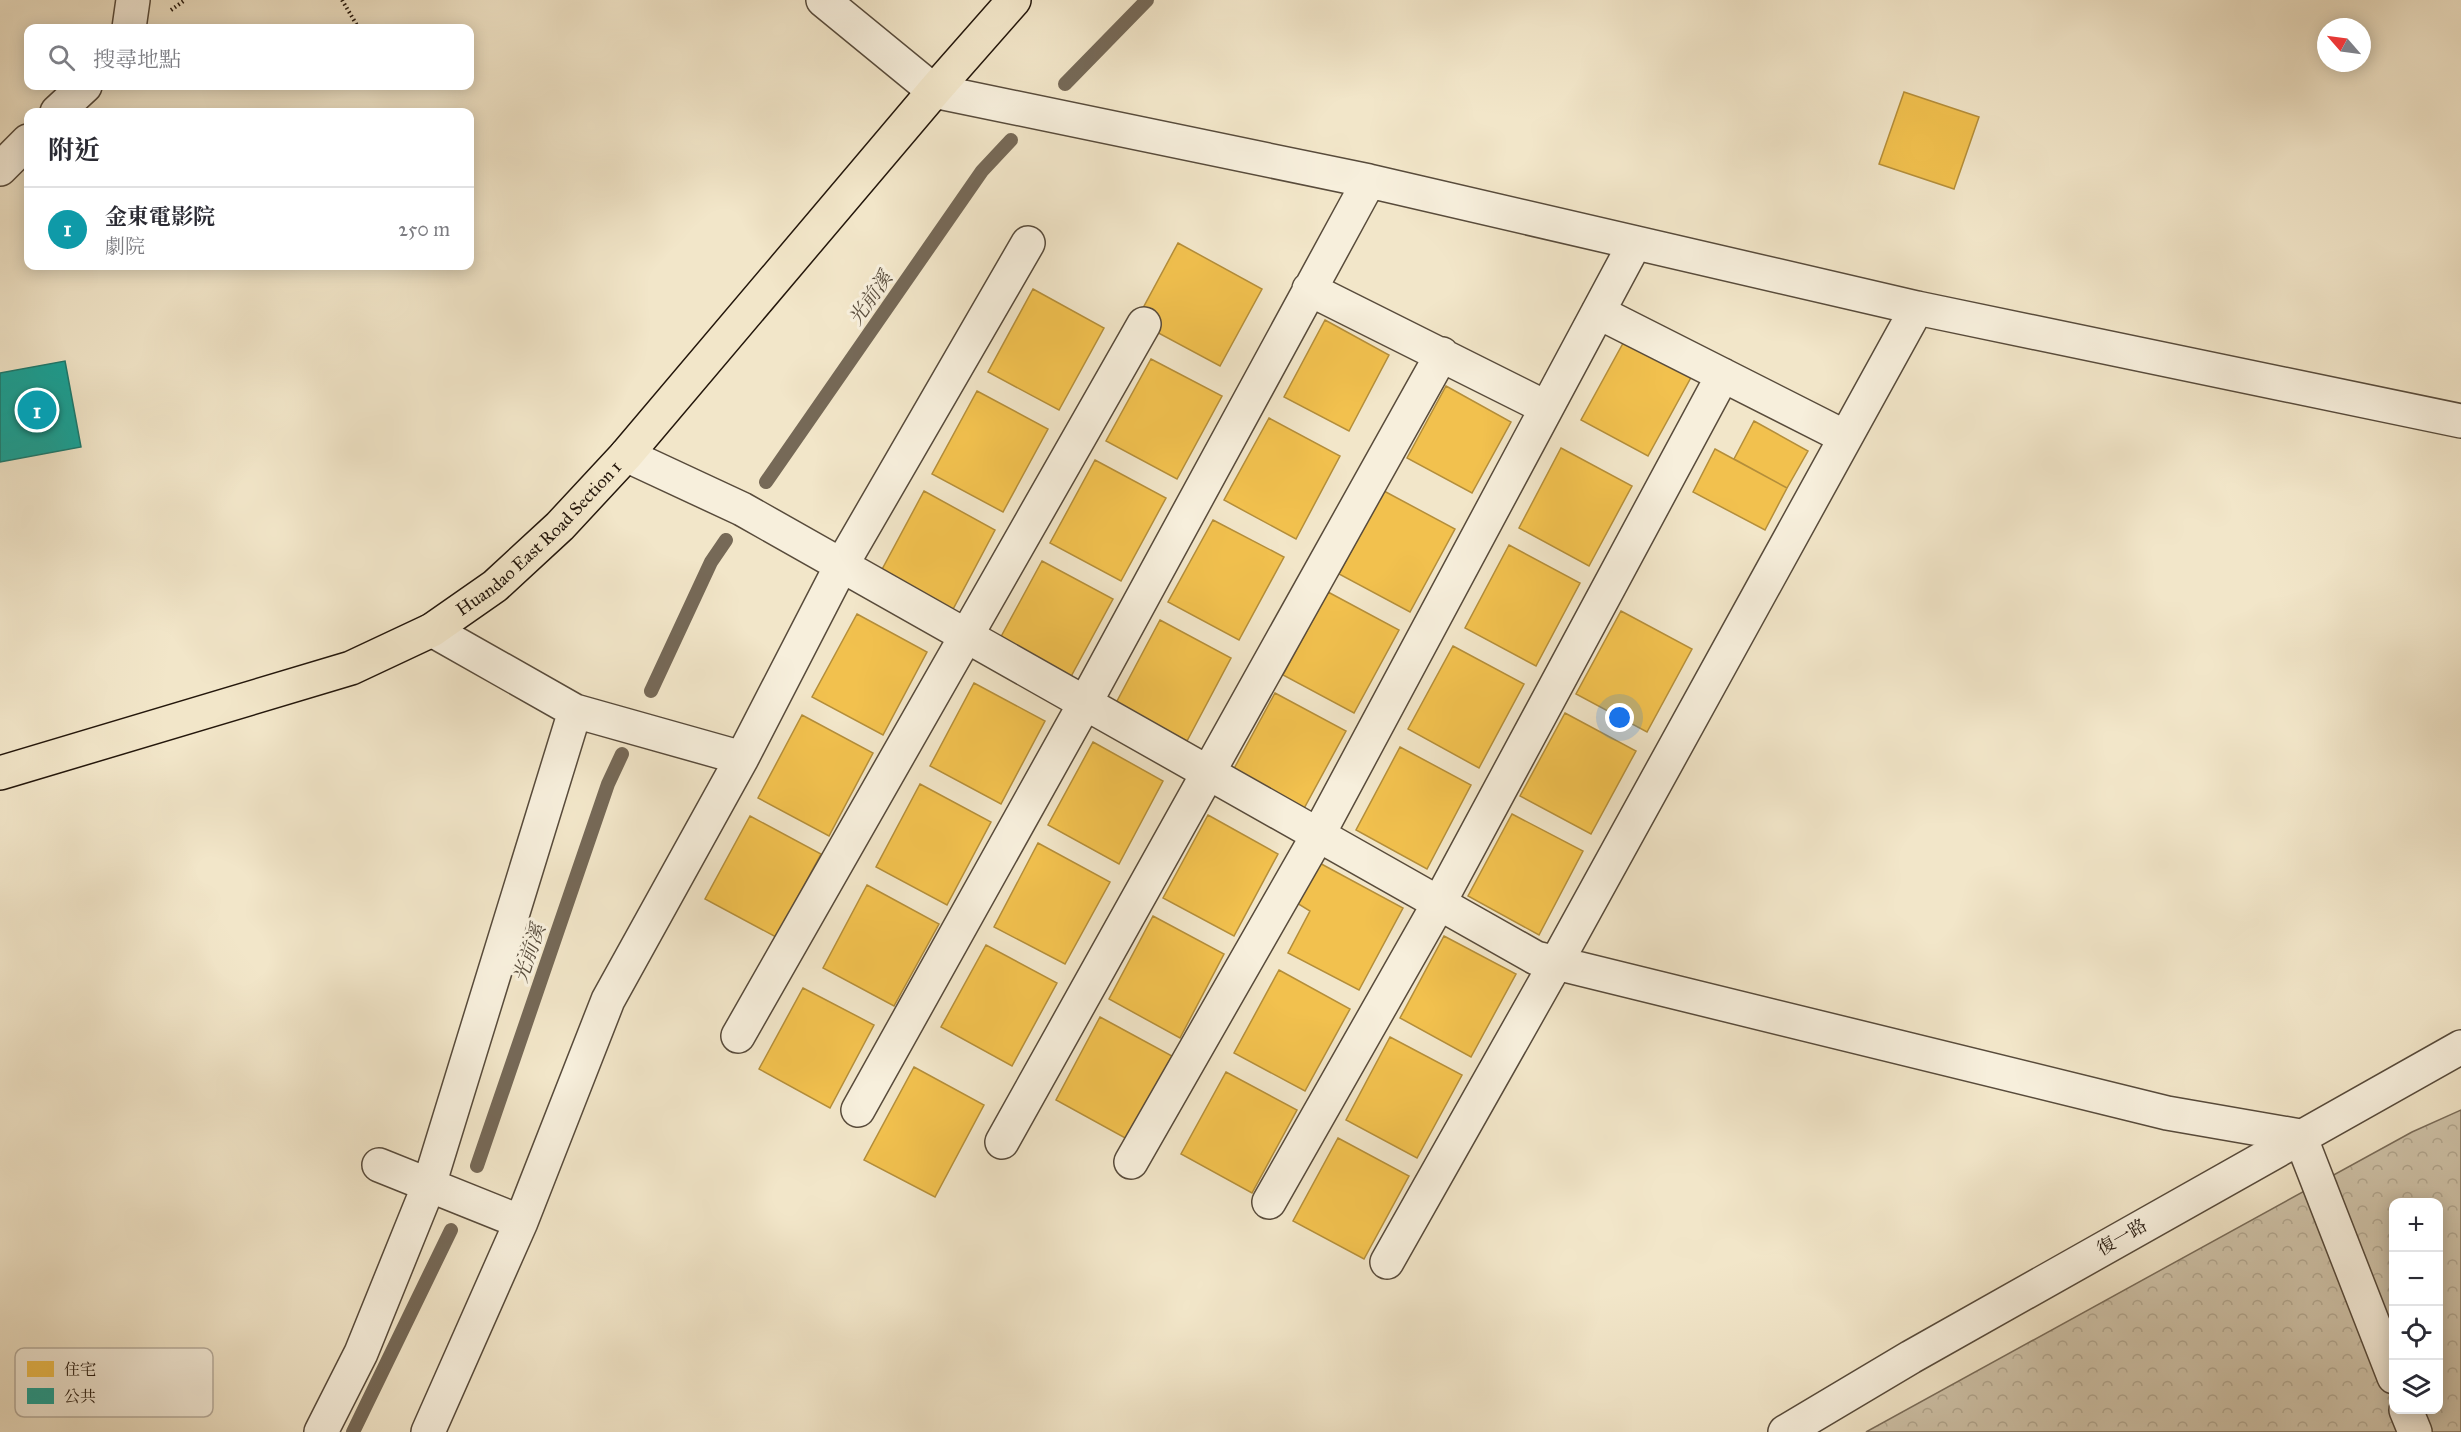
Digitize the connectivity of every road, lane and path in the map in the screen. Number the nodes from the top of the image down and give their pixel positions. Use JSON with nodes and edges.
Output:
{"nodes":[{"id":1,"x":133,"y":0,"type":"edge"},
{"id":2,"x":342,"y":0,"type":"edge"},
{"id":3,"x":823,"y":0,"type":"edge"},
{"id":4,"x":1014,"y":0,"type":"edge"},
{"id":5,"x":130,"y":24,"type":"edge"},
{"id":6,"x":356,"y":24,"type":"edge"},
{"id":7,"x":81,"y":90,"type":"edge"},
{"id":8,"x":934,"y":91,"type":"junction"},
{"id":9,"x":61,"y":108,"type":"edge"},
{"id":10,"x":24,"y":145,"type":"edge"},
{"id":11,"x":0,"y":169,"type":"edge"},
{"id":12,"x":1370,"y":181,"type":"junction"},
{"id":13,"x":1028,"y":243,"type":"dead end"},
{"id":14,"x":1635,"y":243,"type":"junction"},
{"id":15,"x":1309,"y":289,"type":"junction"},
{"id":16,"x":1917,"y":308,"type":"junction"},
{"id":17,"x":1598,"y":312,"type":"junction"},
{"id":18,"x":1144,"y":324,"type":"dead end"},
{"id":19,"x":1442,"y":354,"type":"junction"},
{"id":20,"x":1723,"y":375,"type":"junction"},
{"id":21,"x":1545,"y":407,"type":"junction"},
{"id":22,"x":2461,"y":421,"type":"edge"},
{"id":23,"x":1845,"y":437,"type":"junction"},
{"id":24,"x":626,"y":455,"type":"junction"},
{"id":25,"x":842,"y":566,"type":"junction"},
{"id":26,"x":432,"y":630,"type":"junction"},
{"id":27,"x":967,"y":636,"type":"junction"},
{"id":28,"x":1085,"y":703,"type":"junction"},
{"id":29,"x":575,"y":711,"type":"junction"},
{"id":30,"x":742,"y":758,"type":"junction"},
{"id":31,"x":0,"y":773,"type":"edge"},
{"id":32,"x":1208,"y":773,"type":"junction"},
{"id":33,"x":1318,"y":835,"type":"junction"},
{"id":34,"x":1439,"y":903,"type":"junction"},
{"id":35,"x":1546,"y":961,"type":"junction"},
{"id":36,"x":738,"y":1036,"type":"dead end"},
{"id":37,"x":2461,"y":1047,"type":"edge"},
{"id":38,"x":858,"y":1110,"type":"dead end"},
{"id":39,"x":2300,"y":1136,"type":"junction"},
{"id":40,"x":1002,"y":1142,"type":"dead end"},
{"id":41,"x":1131,"y":1162,"type":"dead end"},
{"id":42,"x":379,"y":1165,"type":"dead end"},
{"id":43,"x":429,"y":1185,"type":"junction"},
{"id":44,"x":1269,"y":1202,"type":"dead end"},
{"id":45,"x":521,"y":1222,"type":"junction"},
{"id":46,"x":1387,"y":1262,"type":"dead end"},
{"id":47,"x":2389,"y":1364,"type":"edge"},
{"id":48,"x":2408,"y":1414,"type":"edge"},
{"id":49,"x":321,"y":1432,"type":"edge"},
{"id":50,"x":428,"y":1432,"type":"edge"},
{"id":51,"x":1785,"y":1432,"type":"edge"},
{"id":52,"x":2415,"y":1432,"type":"edge"}],
"edges":[{"from":1,"to":5,"type":"street"},
{"from":2,"to":6,"type":"path"},
{"from":3,"to":8,"type":"street"},
{"from":4,"to":8,"type":"main road","name":"Huandao East Road Section 1"},
{"from":7,"to":9,"type":"street"},
{"from":8,"to":12,"type":"street"},
{"from":8,"to":24,"type":"main road","name":"Huandao East Road Section 1"},
{"from":10,"to":11,"type":"street"},
{"from":12,"to":14,"type":"street"},
{"from":12,"to":15,"type":"street"},
{"from":13,"to":25,"type":"street"},
{"from":14,"to":16,"type":"street"},
{"from":14,"to":17,"type":"street"},
{"from":15,"to":19,"type":"street"},
{"from":15,"to":28,"type":"street"},
{"from":16,"to":22,"type":"street"},
{"from":16,"to":23,"type":"street"},
{"from":17,"to":20,"type":"street"},
{"from":17,"to":21,"type":"street"},
{"from":18,"to":27,"type":"street"},
{"from":19,"to":21,"type":"street"},
{"from":19,"to":32,"type":"street"},
{"from":20,"to":23,"type":"street"},
{"from":20,"to":34,"type":"street"},
{"from":21,"to":33,"type":"street"},
{"from":23,"to":35,"type":"street"},
{"from":24,"to":25,"type":"street"},
{"from":24,"to":26,"type":"main road","name":"Huandao East Road Section 1"},
{"from":25,"to":27,"type":"street"},
{"from":25,"to":30,"type":"street"},
{"from":26,"to":29,"type":"street"},
{"from":26,"to":31,"type":"main road","name":"Huandao East Road Section 1"},
{"from":27,"to":28,"type":"street"},
{"from":27,"to":36,"type":"street"},
{"from":28,"to":32,"type":"street"},
{"from":28,"to":38,"type":"street"},
{"from":29,"to":30,"type":"street"},
{"from":29,"to":43,"type":"street"},
{"from":30,"to":45,"type":"street"},
{"from":32,"to":33,"type":"street"},
{"from":32,"to":40,"type":"street"},
{"from":33,"to":34,"type":"street"},
{"from":33,"to":41,"type":"street"},
{"from":34,"to":35,"type":"street"},
{"from":34,"to":44,"type":"street"},
{"from":35,"to":39,"type":"street"},
{"from":35,"to":46,"type":"street"},
{"from":37,"to":39,"type":"street","name":"復一路"},
{"from":39,"to":47,"type":"street"},
{"from":39,"to":51,"type":"street","name":"復一路"},
{"from":42,"to":43,"type":"street"},
{"from":43,"to":45,"type":"street"},
{"from":43,"to":49,"type":"street"},
{"from":45,"to":50,"type":"street"},
{"from":48,"to":52,"type":"street"}]}
